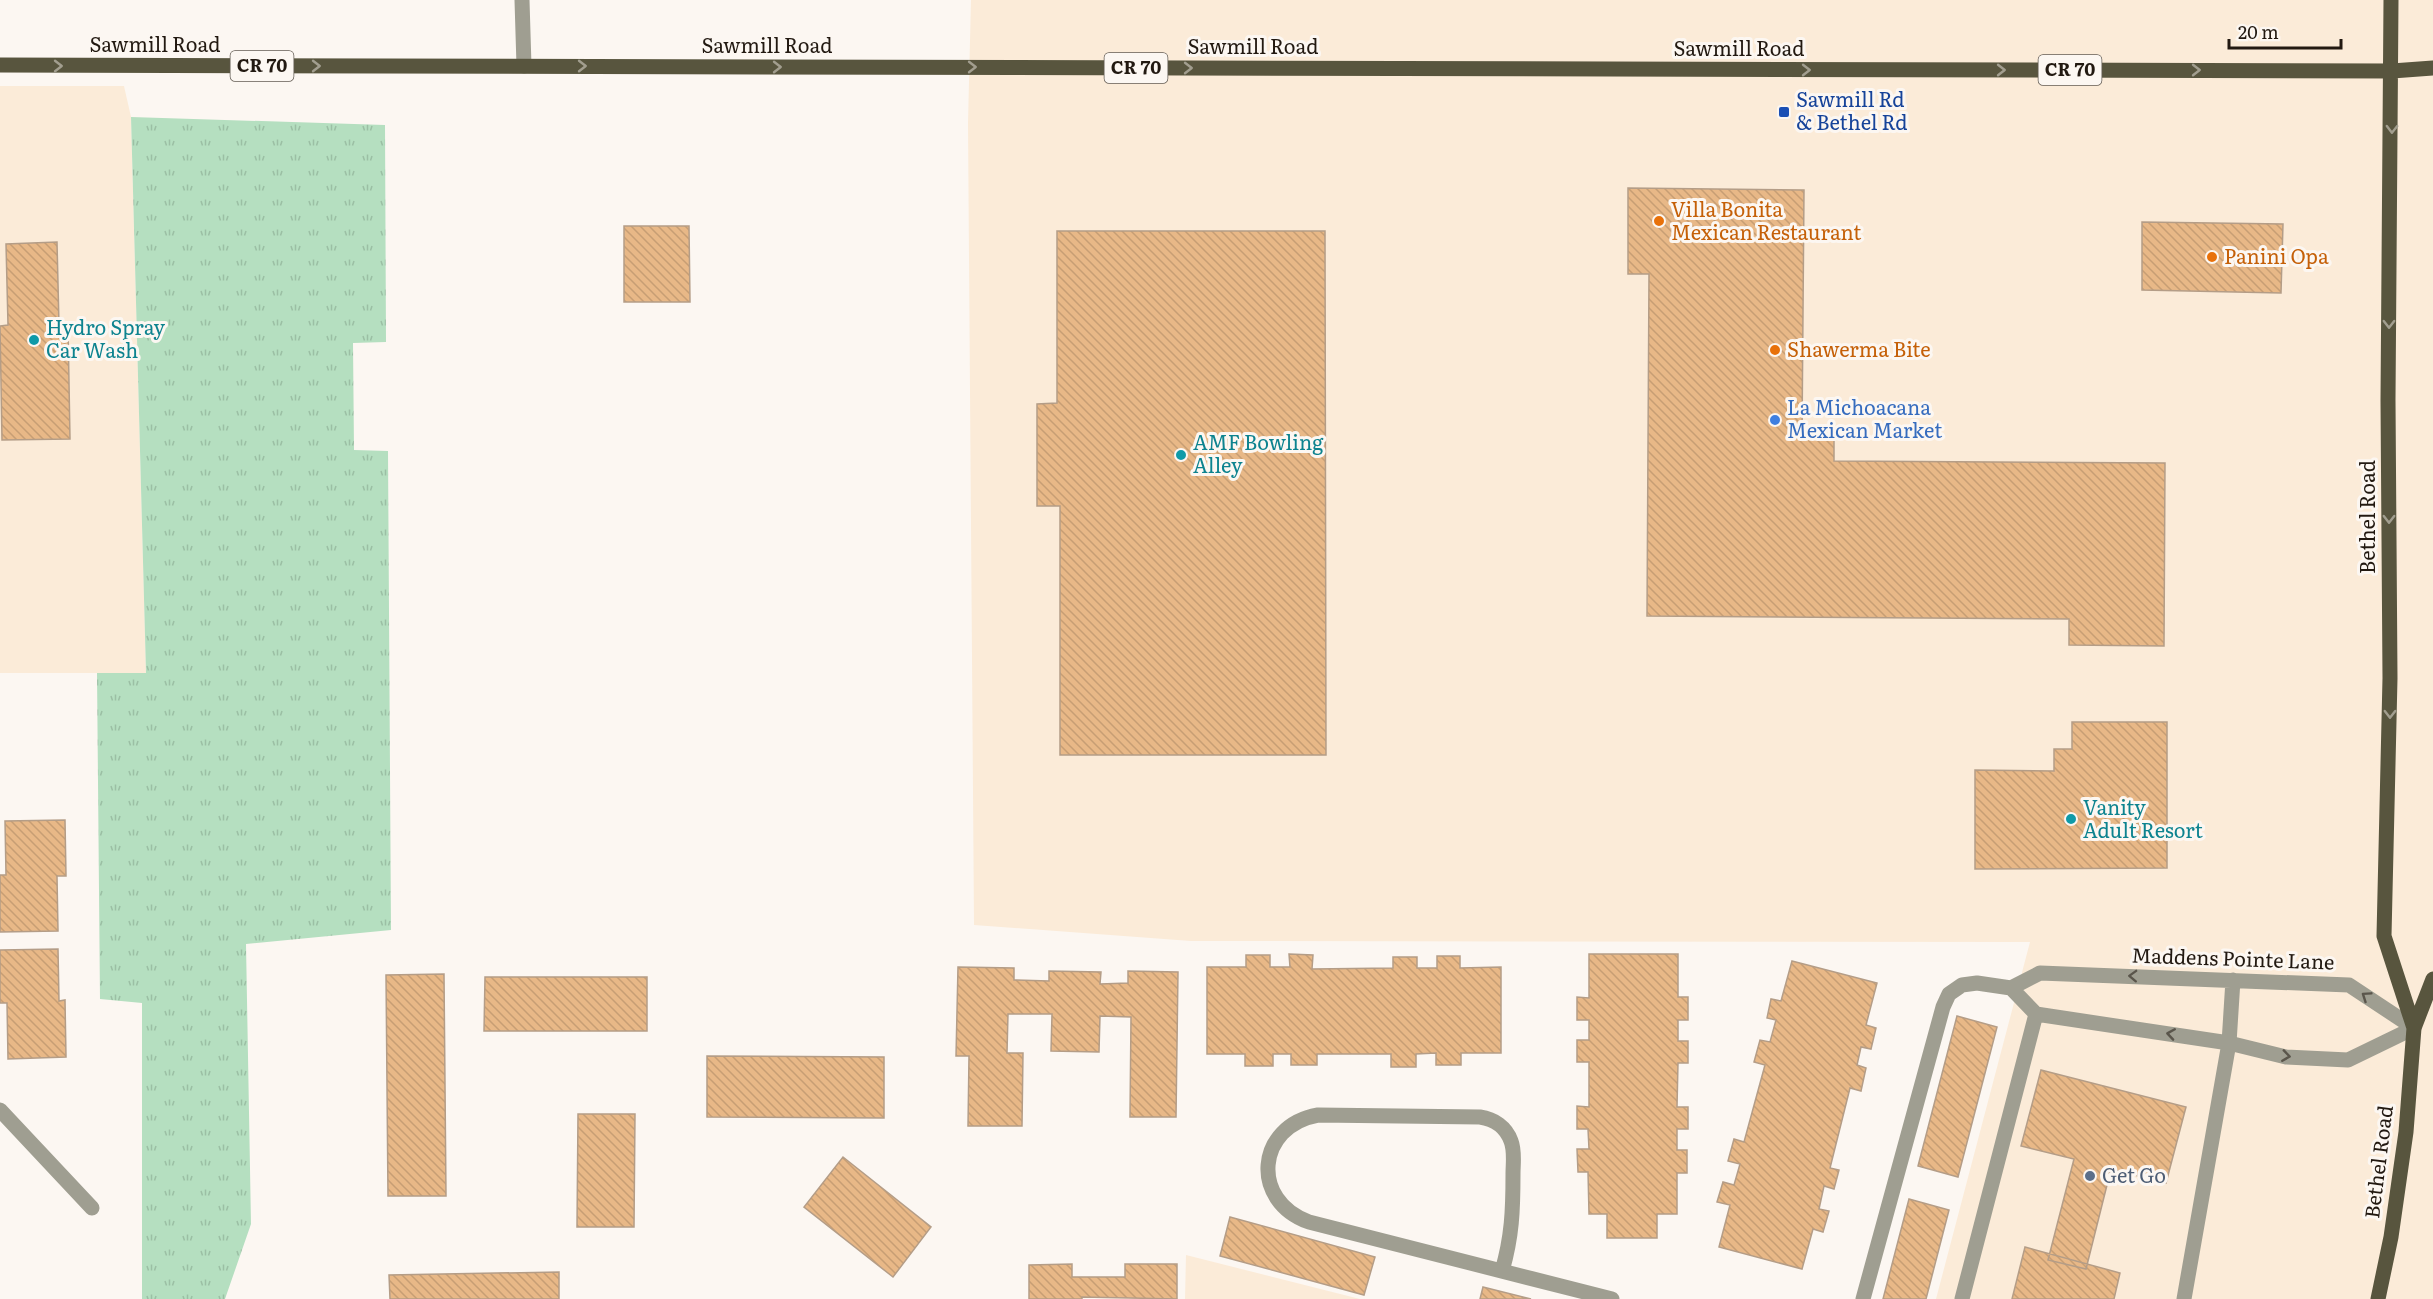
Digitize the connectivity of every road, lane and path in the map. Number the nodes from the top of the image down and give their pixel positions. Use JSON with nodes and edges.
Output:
{"nodes":[{"id":1,"x":522,"y":0,"type":"edge"},
{"id":2,"x":2391,"y":0,"type":"edge"},
{"id":3,"x":0,"y":65,"type":"edge"},
{"id":4,"x":524,"y":66,"type":"junction"},
{"id":5,"x":2433,"y":68,"type":"edge"},
{"id":6,"x":2392,"y":71,"type":"junction"},
{"id":7,"x":2433,"y":979,"type":"edge"},
{"id":8,"x":2233,"y":980,"type":"junction"},
{"id":9,"x":2011,"y":988,"type":"junction"},
{"id":10,"x":2036,"y":1014,"type":"junction"},
{"id":11,"x":2414,"y":1028,"type":"junction"},
{"id":12,"x":2229,"y":1043,"type":"junction"},
{"id":13,"x":0,"y":1110,"type":"edge"},
{"id":14,"x":92,"y":1208,"type":"dead end"},
{"id":15,"x":1502,"y":1271,"type":"junction"},
{"id":16,"x":1961,"y":1298,"type":"edge"},
{"id":17,"x":1612,"y":1299,"type":"edge"},
{"id":18,"x":1863,"y":1299,"type":"edge"},
{"id":19,"x":2185,"y":1299,"type":"edge"},
{"id":20,"x":2378,"y":1299,"type":"edge"}],
"edges":[{"from":1,"to":4,"type":"street"},
{"from":2,"to":6,"type":"main road","name":"Bethel Road"},
{"from":3,"to":4,"type":"main road","name":"Sawmill Road","number":"CR 70","one_way":true},
{"from":4,"to":6,"type":"main road","name":"Sawmill Road","number":"CR 70","one_way":true},
{"from":5,"to":6,"type":"main road","name":"Sawmill Road","number":"CR 70"},
{"from":6,"to":11,"type":"main road","name":"Bethel Road","one_way":true},
{"from":7,"to":11,"type":"main road","name":"Bethel Road"},
{"from":8,"to":9,"type":"street","name":"Maddens Pointe Lane","one_way":true},
{"from":11,"to":8,"type":"street","name":"Maddens Pointe Lane","one_way":true},
{"from":8,"to":12,"type":"street"},
{"from":9,"to":10,"type":"street"},
{"from":9,"to":18,"type":"street"},
{"from":12,"to":10,"type":"street","one_way":true},
{"from":10,"to":16,"type":"street"},
{"from":12,"to":11,"type":"street","one_way":true},
{"from":11,"to":20,"type":"main road","name":"Bethel Road"},
{"from":12,"to":19,"type":"street"},
{"from":13,"to":14,"type":"street"},
{"from":15,"to":15,"type":"street"},
{"from":15,"to":17,"type":"street"}]}
